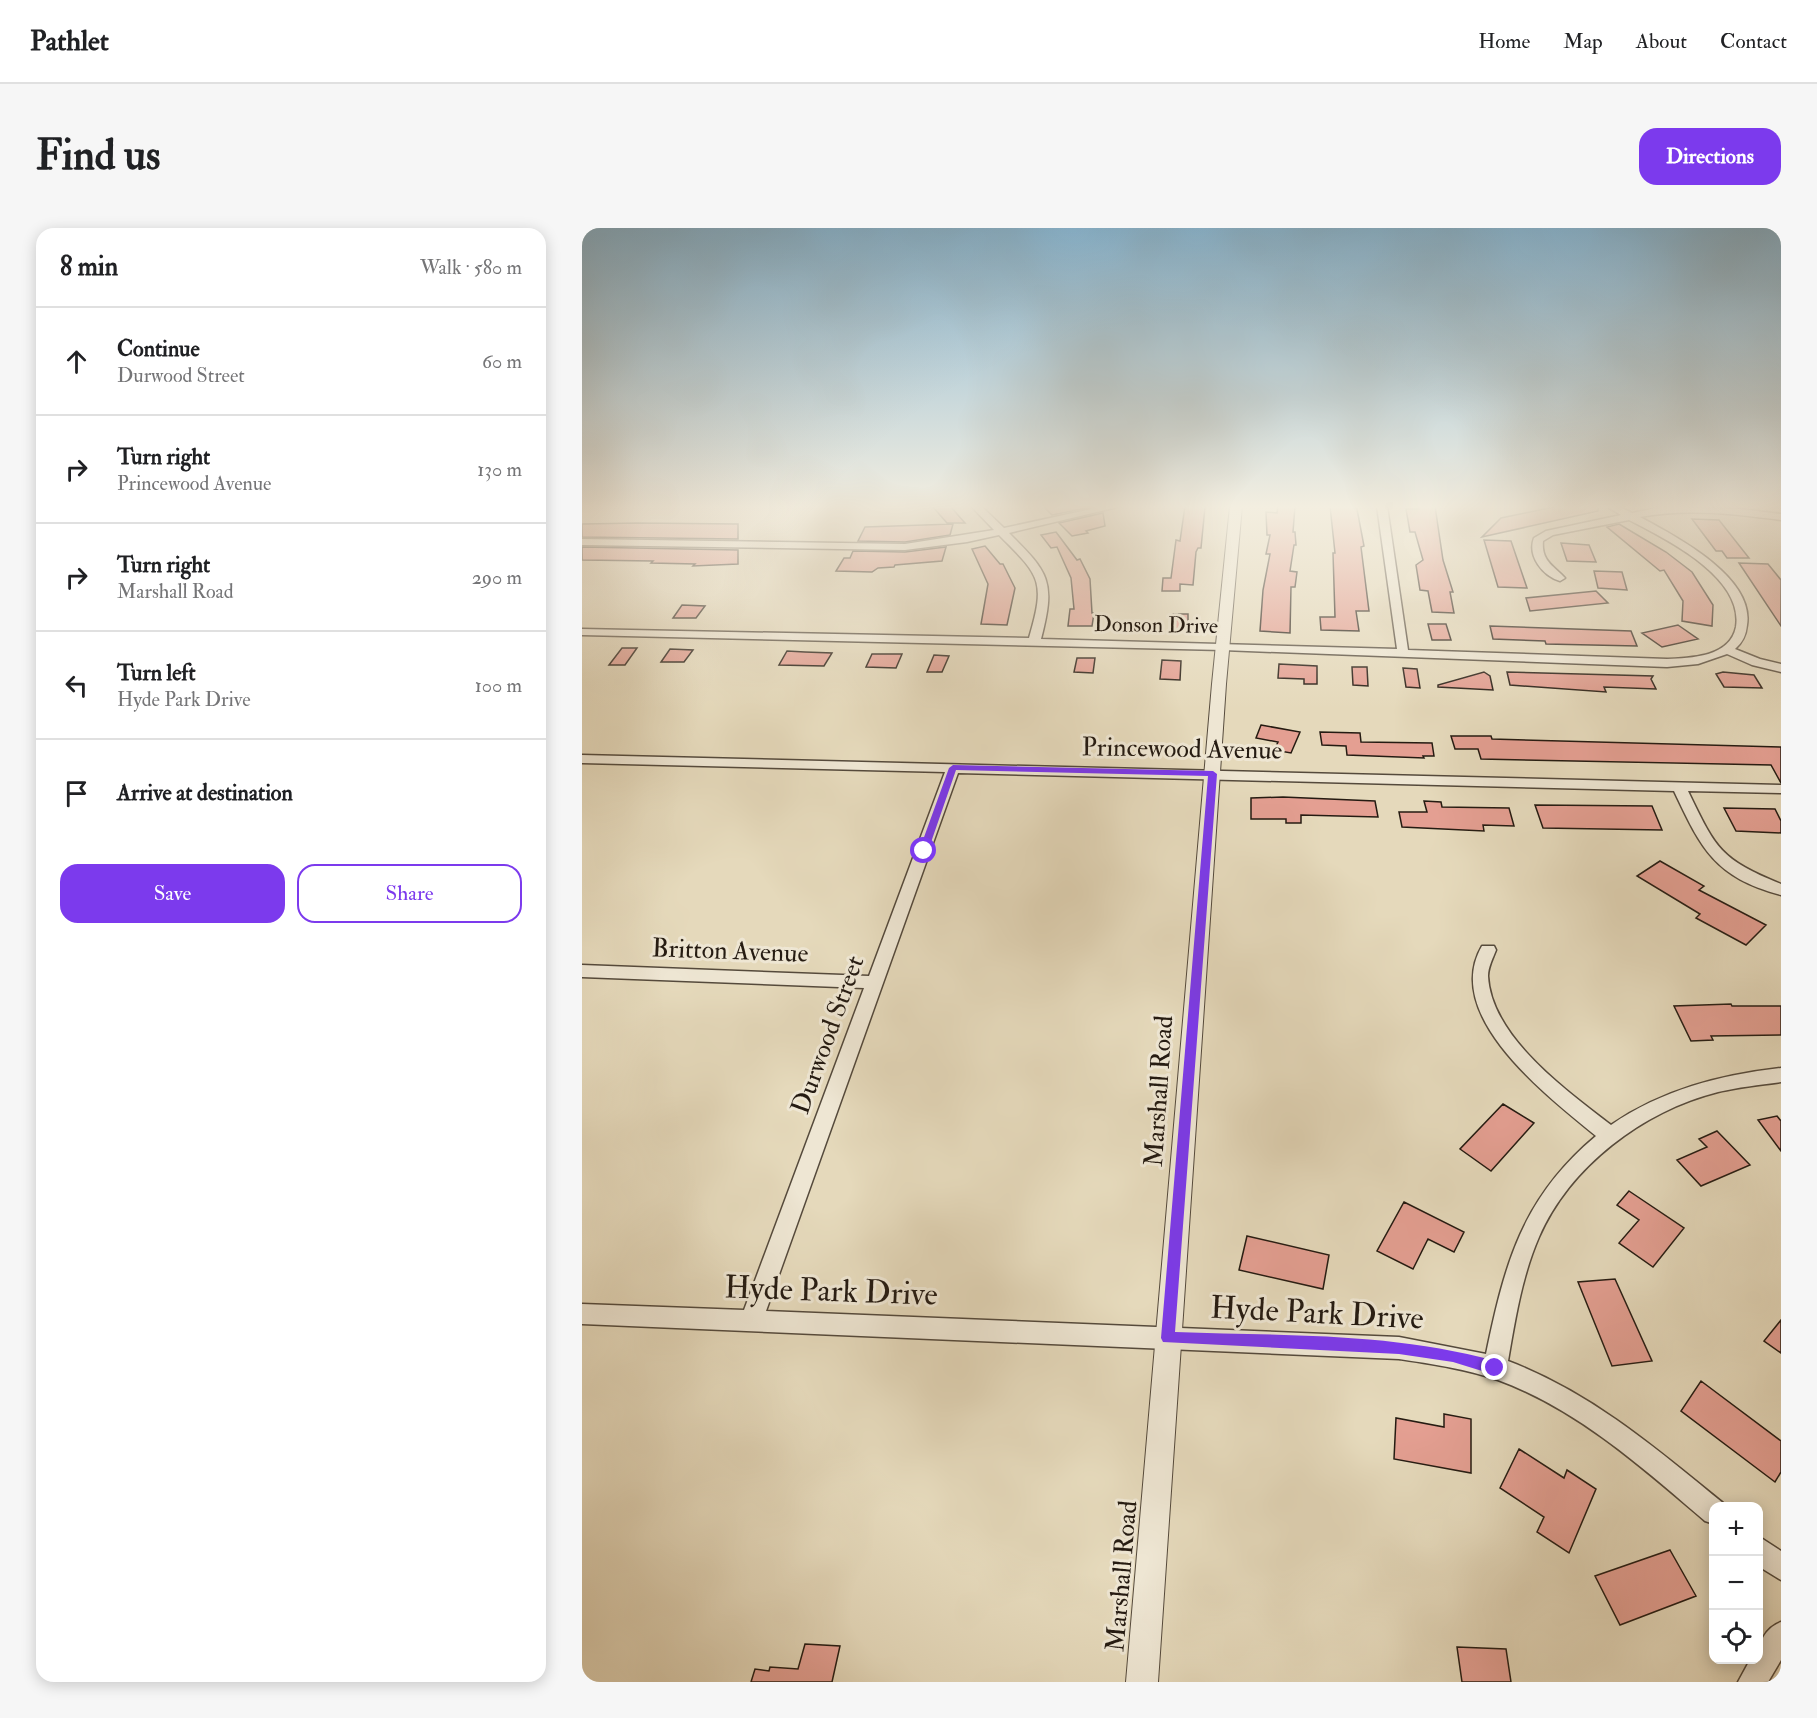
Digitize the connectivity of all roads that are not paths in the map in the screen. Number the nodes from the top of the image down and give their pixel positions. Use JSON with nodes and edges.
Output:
{"nodes":[{"id":1,"x":1039,"y":574,"type":"edge"},
{"id":2,"x":1230,"y":574,"type":"edge"},
{"id":3,"x":1392,"y":574,"type":"edge"},
{"id":4,"x":1554,"y":574,"type":"edge"},
{"id":5,"x":1719,"y":574,"type":"edge"},
{"id":6,"x":1560,"y":578,"type":"dead end"},
{"id":7,"x":582,"y":632,"type":"edge"},
{"id":8,"x":1034,"y":642,"type":"junction"},
{"id":9,"x":1223,"y":646,"type":"junction"},
{"id":10,"x":1727,"y":650,"type":"junction"},
{"id":11,"x":1403,"y":652,"type":"junction"},
{"id":12,"x":1781,"y":668,"type":"edge"},
{"id":13,"x":582,"y":759,"type":"edge"},
{"id":14,"x":953,"y":768,"type":"junction"},
{"id":15,"x":1213,"y":774,"type":"junction"},
{"id":16,"x":1679,"y":786,"type":"junction"},
{"id":17,"x":1781,"y":789,"type":"edge"},
{"id":18,"x":1781,"y":890,"type":"edge"},
{"id":19,"x":1488,"y":950,"type":"dead end"},
{"id":20,"x":582,"y":971,"type":"edge"},
{"id":21,"x":875,"y":982,"type":"junction"},
{"id":22,"x":1781,"y":1075,"type":"edge"},
{"id":23,"x":1610,"y":1136,"type":"junction"},
{"id":24,"x":582,"y":1314,"type":"edge"},
{"id":25,"x":751,"y":1321,"type":"junction"},
{"id":26,"x":1168,"y":1338,"type":"junction"},
{"id":27,"x":1495,"y":1368,"type":"junction"},
{"id":28,"x":1709,"y":1509,"type":"edge"},
{"id":29,"x":1763,"y":1553,"type":"edge"},
{"id":30,"x":1781,"y":1567,"type":"edge"},
{"id":31,"x":1781,"y":1635,"type":"edge"},
{"id":32,"x":1142,"y":1682,"type":"edge"},
{"id":33,"x":1752,"y":1682,"type":"edge"}],
"edges":[{"from":1,"to":8,"type":"street"},
{"from":2,"to":9,"type":"street","name":"Marshall Road"},
{"from":3,"to":11,"type":"street"},
{"from":4,"to":6,"type":"street"},
{"from":5,"to":10,"type":"street"},
{"from":7,"to":8,"type":"street","name":"Donson Drive"},
{"from":8,"to":9,"type":"street","name":"Donson Drive"},
{"from":9,"to":11,"type":"street","name":"Donson Drive"},
{"from":9,"to":15,"type":"street","name":"Marshall Road"},
{"from":10,"to":11,"type":"street","name":"Donson Drive"},
{"from":10,"to":12,"type":"street"},
{"from":13,"to":14,"type":"street","name":"Princewood Avenue"},
{"from":14,"to":15,"type":"street","name":"Princewood Avenue"},
{"from":14,"to":21,"type":"street","name":"Durwood Street"},
{"from":15,"to":16,"type":"street","name":"Princewood Avenue"},
{"from":15,"to":26,"type":"street","name":"Marshall Road"},
{"from":16,"to":17,"type":"street","name":"Princewood Avenue"},
{"from":16,"to":18,"type":"street"},
{"from":19,"to":23,"type":"street"},
{"from":20,"to":21,"type":"street","name":"Britton Avenue"},
{"from":21,"to":25,"type":"street","name":"Durwood Street"},
{"from":22,"to":23,"type":"street"},
{"from":23,"to":27,"type":"street"},
{"from":24,"to":25,"type":"street","name":"Hyde Park Drive"},
{"from":25,"to":26,"type":"street","name":"Hyde Park Drive"},
{"from":26,"to":27,"type":"street","name":"Hyde Park Drive"},
{"from":26,"to":32,"type":"street","name":"Marshall Road"},
{"from":27,"to":28,"type":"street","name":"Hyde Park Drive"},
{"from":29,"to":30,"type":"street"},
{"from":31,"to":33,"type":"street"}]}
